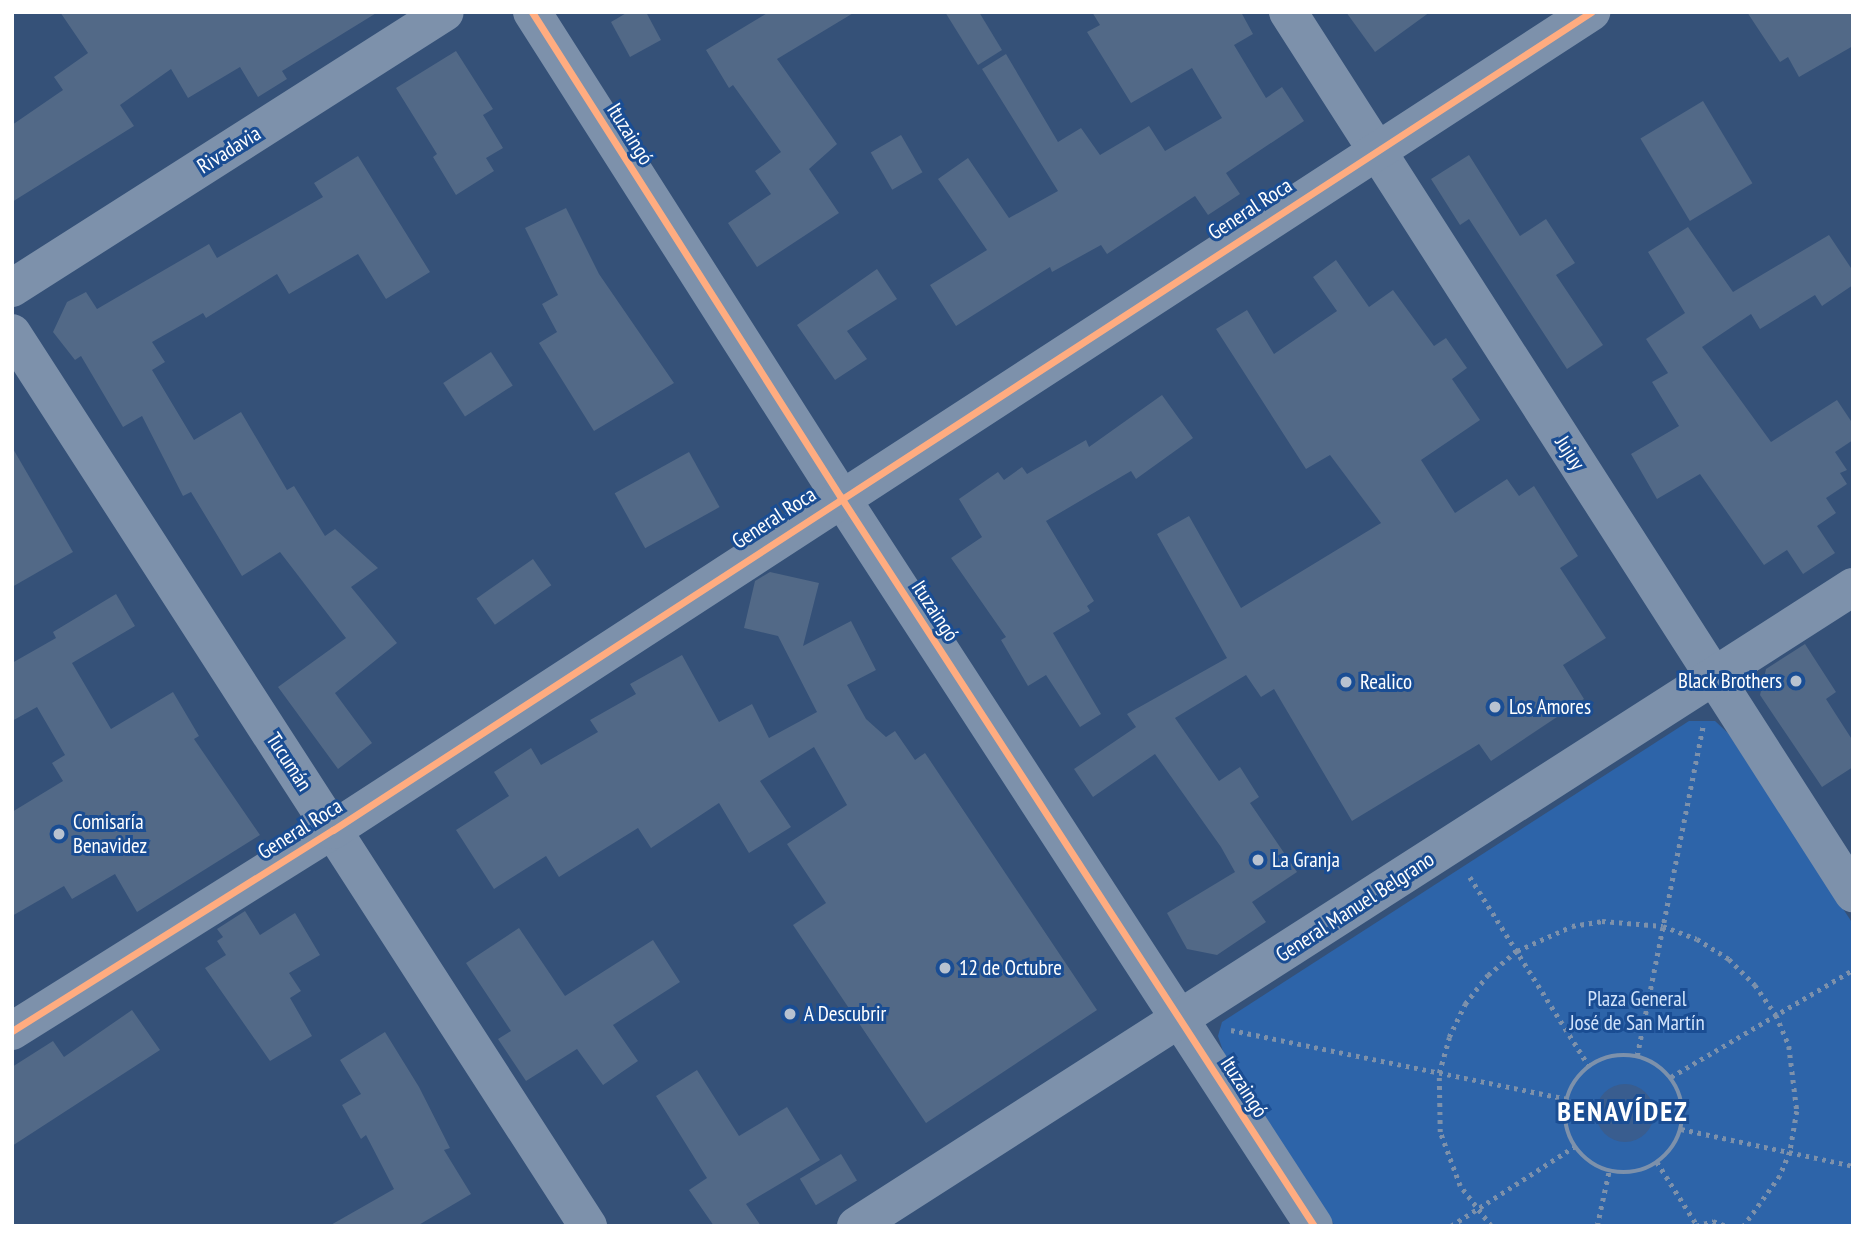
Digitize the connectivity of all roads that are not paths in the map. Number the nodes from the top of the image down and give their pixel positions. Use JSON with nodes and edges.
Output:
{"nodes":[{"id":1,"x":445,"y":12,"type":"edge"},
{"id":2,"x":532,"y":12,"type":"edge"},
{"id":3,"x":1288,"y":12,"type":"edge"},
{"id":4,"x":1591,"y":12,"type":"edge"},
{"id":5,"x":1376,"y":148,"type":"junction"},
{"id":6,"x":12,"y":288,"type":"edge"},
{"id":7,"x":12,"y":333,"type":"edge"},
{"id":8,"x":840,"y":496,"type":"junction"},
{"id":9,"x":1853,"y":587,"type":"edge"},
{"id":10,"x":1713,"y":676,"type":"junction"},
{"id":11,"x":333,"y":830,"type":"junction"},
{"id":12,"x":1853,"y":893,"type":"edge"},
{"id":13,"x":1179,"y":1020,"type":"junction"},
{"id":14,"x":12,"y":1031,"type":"edge"},
{"id":15,"x":588,"y":1226,"type":"edge"},
{"id":16,"x":856,"y":1226,"type":"edge"},
{"id":17,"x":1314,"y":1226,"type":"edge"}],
"edges":[{"from":1,"to":6,"type":"street","name":"Rivadavia"},
{"from":2,"to":8,"type":"street","name":"Ituzaingó"},
{"from":3,"to":5,"type":"street","name":"Jujuy"},
{"from":4,"to":5,"type":"street","name":"General Roca"},
{"from":5,"to":8,"type":"street","name":"General Roca"},
{"from":5,"to":10,"type":"street","name":"Jujuy"},
{"from":7,"to":11,"type":"street","name":"Tucumán"},
{"from":8,"to":11,"type":"street","name":"General Roca"},
{"from":8,"to":13,"type":"street","name":"Ituzaingó"},
{"from":9,"to":10,"type":"street","name":"General Manuel Belgrano"},
{"from":10,"to":12,"type":"street","name":"Jujuy"},
{"from":10,"to":13,"type":"street","name":"General Manuel Belgrano"},
{"from":11,"to":14,"type":"street","name":"General Roca"},
{"from":11,"to":15,"type":"street","name":"Tucumán"},
{"from":13,"to":16,"type":"street","name":"General Manuel Belgrano"},
{"from":13,"to":17,"type":"street","name":"Ituzaingó"}]}
